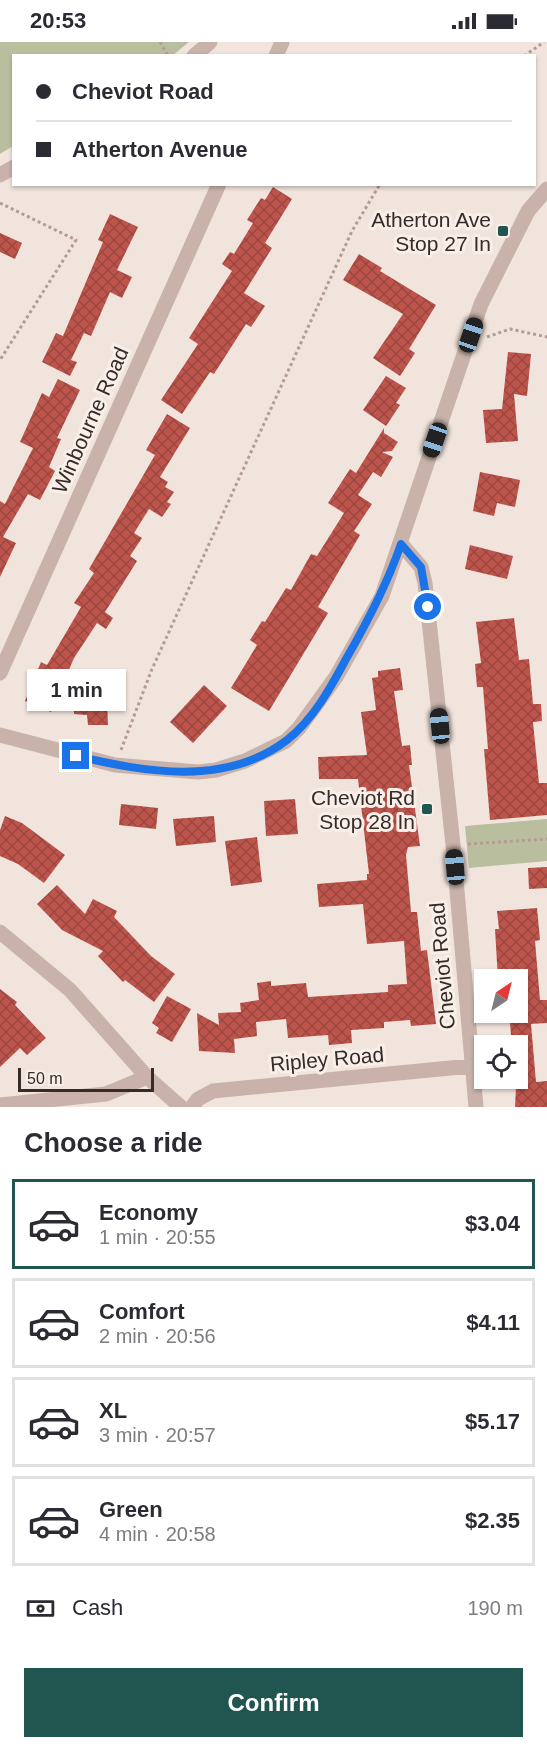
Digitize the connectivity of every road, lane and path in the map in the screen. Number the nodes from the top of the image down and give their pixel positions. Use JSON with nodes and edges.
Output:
{"nodes":[{"id":1,"x":210,"y":42,"type":"edge"},
{"id":2,"x":544,"y":42,"type":"edge"},
{"id":3,"x":196,"y":54,"type":"edge"},
{"id":4,"x":527,"y":54,"type":"edge"},
{"id":5,"x":218,"y":186,"type":"edge"},
{"id":6,"x":379,"y":186,"type":"edge"},
{"id":7,"x":547,"y":189,"type":"edge"},
{"id":8,"x":0,"y":203,"type":"edge"},
{"id":9,"x":471,"y":335,"type":"junction"},
{"id":10,"x":547,"y":337,"type":"edge"},
{"id":11,"x":0,"y":360,"type":"edge"},
{"id":12,"x":401,"y":544,"type":"junction"},
{"id":13,"x":0,"y":673,"type":"edge"},
{"id":14,"x":0,"y":735,"type":"edge"},
{"id":15,"x":115,"y":765,"type":"junction"},
{"id":16,"x":547,"y":838,"type":"edge"},
{"id":17,"x":453,"y":845,"type":"junction"},
{"id":18,"x":0,"y":932,"type":"edge"},
{"id":19,"x":471,"y":1066,"type":"junction"},
{"id":20,"x":147,"y":1077,"type":"junction"},
{"id":21,"x":0,"y":1105,"type":"edge"},
{"id":22,"x":181,"y":1107,"type":"edge"},
{"id":23,"x":192,"y":1107,"type":"edge"},
{"id":24,"x":476,"y":1107,"type":"edge"}],
"edges":[{"from":1,"to":3,"type":"street"},
{"from":2,"to":4,"type":"path"},
{"from":5,"to":13,"type":"street","name":"Winbourne Road"},
{"from":6,"to":15,"type":"path"},
{"from":7,"to":9,"type":"street"},
{"from":8,"to":11,"type":"path"},
{"from":9,"to":10,"type":"path"},
{"from":9,"to":12,"type":"street"},
{"from":12,"to":15,"type":"street"},
{"from":12,"to":17,"type":"street","name":"Cheviot Road"},
{"from":14,"to":15,"type":"street"},
{"from":16,"to":17,"type":"path"},
{"from":17,"to":19,"type":"street","name":"Cheviot Road"},
{"from":18,"to":20,"type":"street"},
{"from":19,"to":23,"type":"street","name":"Ripley Road"},
{"from":19,"to":24,"type":"street","name":"Cheviot Road"},
{"from":20,"to":21,"type":"street"},
{"from":20,"to":22,"type":"street"}]}
